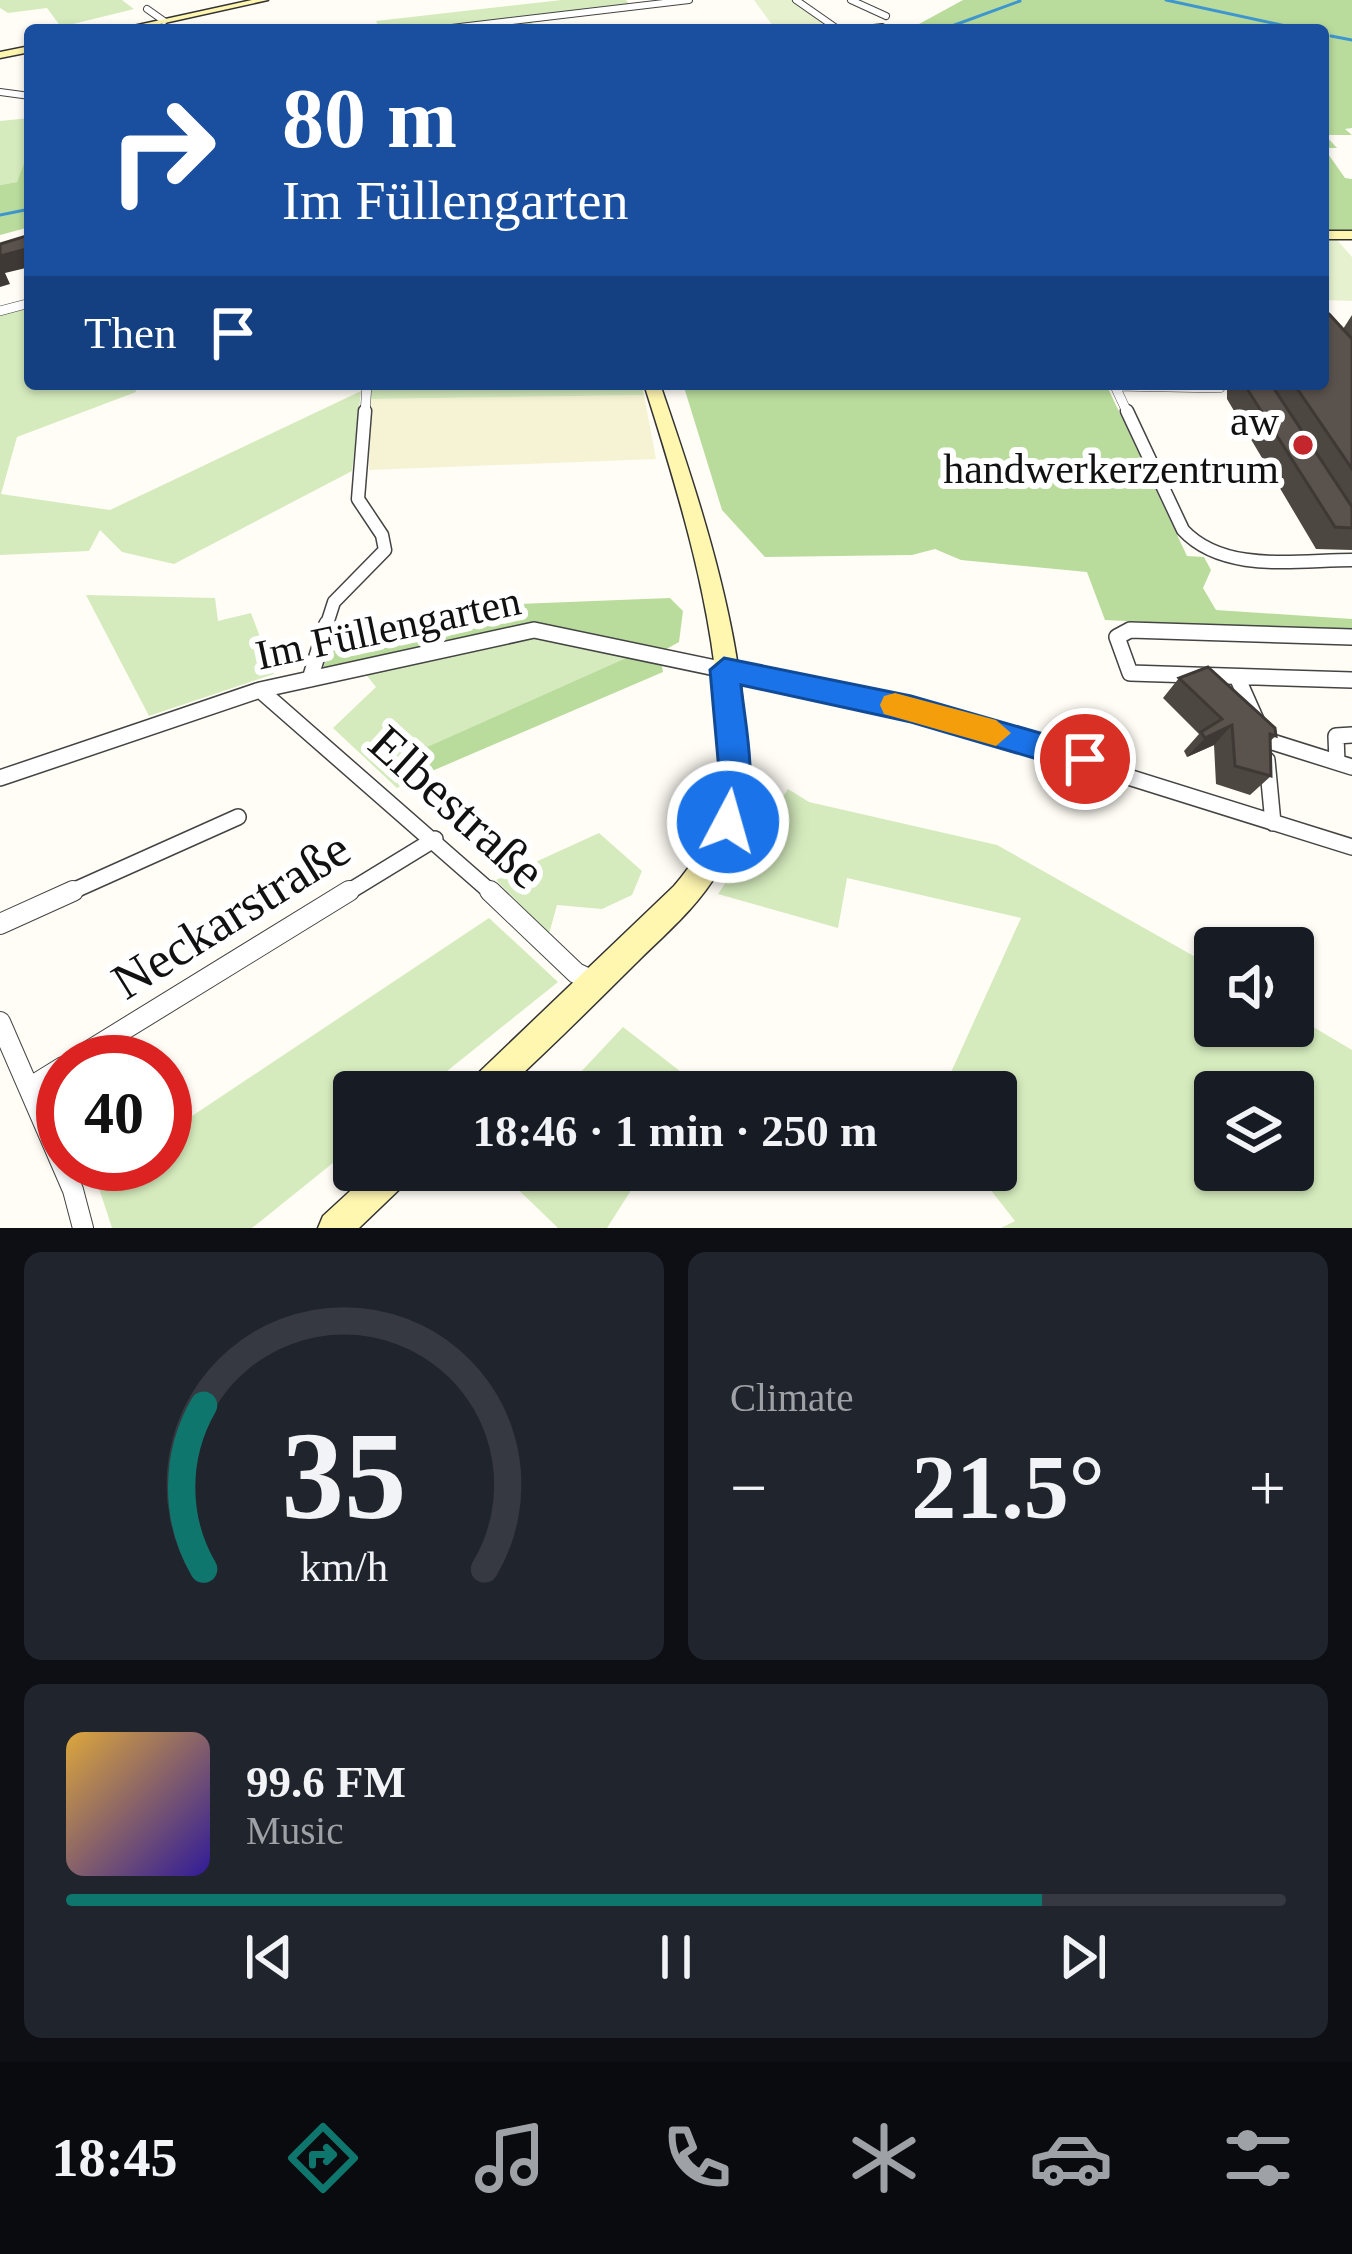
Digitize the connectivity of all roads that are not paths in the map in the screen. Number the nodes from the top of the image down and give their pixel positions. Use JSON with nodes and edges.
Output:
{"nodes":[{"id":1,"x":264,"y":0,"type":"edge"},
{"id":2,"x":689,"y":0,"type":"edge"},
{"id":3,"x":796,"y":0,"type":"edge"},
{"id":4,"x":851,"y":0,"type":"edge"},
{"id":5,"x":632,"y":3,"type":"edge"},
{"id":6,"x":148,"y":9,"type":"dead end"},
{"id":7,"x":886,"y":16,"type":"dead end"},
{"id":8,"x":164,"y":21,"type":"junction"},
{"id":9,"x":149,"y":24,"type":"edge"},
{"id":10,"x":479,"y":24,"type":"edge"},
{"id":11,"x":830,"y":24,"type":"edge"},
{"id":12,"x":367,"y":390,"type":"edge"},
{"id":13,"x":654,"y":390,"type":"edge"},
{"id":14,"x":1116,"y":390,"type":"edge"},
{"id":15,"x":1352,"y":560,"type":"edge"},
{"id":16,"x":1352,"y":637,"type":"edge"},
{"id":17,"x":724,"y":670,"type":"junction"},
{"id":18,"x":1237,"y":677,"type":"junction"},
{"id":19,"x":310,"y":679,"type":"junction"},
{"id":20,"x":1352,"y":680,"type":"edge"},
{"id":21,"x":260,"y":690,"type":"junction"},
{"id":22,"x":1352,"y":734,"type":"edge"},
{"id":23,"x":1266,"y":740,"type":"junction"},
{"id":24,"x":1344,"y":765,"type":"edge"},
{"id":25,"x":0,"y":778,"type":"edge"},
{"id":26,"x":238,"y":817,"type":"dead end"},
{"id":27,"x":1273,"y":823,"type":"junction"},
{"id":28,"x":435,"y":838,"type":"junction"},
{"id":29,"x":1352,"y":847,"type":"edge"},
{"id":30,"x":0,"y":924,"type":"edge"},
{"id":31,"x":598,"y":984,"type":"junction"},
{"id":32,"x":0,"y":1022,"type":"edge"},
{"id":33,"x":115,"y":1035,"type":"edge"},
{"id":34,"x":504,"y":1071,"type":"edge"},
{"id":35,"x":36,"y":1083,"type":"edge"},
{"id":36,"x":28,"y":1088,"type":"junction"},
{"id":37,"x":375,"y":1191,"type":"edge"},
{"id":38,"x":83,"y":1228,"type":"edge"},
{"id":39,"x":335,"y":1228,"type":"edge"}],
"edges":[{"from":1,"to":8,"type":"street"},
{"from":2,"to":5,"type":"street"},
{"from":3,"to":11,"type":"street"},
{"from":4,"to":7,"type":"street"},
{"from":5,"to":10,"type":"street"},
{"from":6,"to":8,"type":"street"},
{"from":8,"to":9,"type":"street"},
{"from":12,"to":19,"type":"street"},
{"from":13,"to":17,"type":"street"},
{"from":14,"to":15,"type":"street"},
{"from":16,"to":18,"type":"street"},
{"from":17,"to":19,"type":"street","name":"Im Füllengarten"},
{"from":17,"to":27,"type":"street","name":"Im Füllengarten"},
{"from":17,"to":31,"type":"street"},
{"from":18,"to":20,"type":"street"},
{"from":18,"to":23,"type":"street"},
{"from":19,"to":21,"type":"street","name":"Im Füllengarten"},
{"from":21,"to":25,"type":"street","name":"Im Füllengarten"},
{"from":21,"to":28,"type":"street","name":"Elbestraße"},
{"from":22,"to":24,"type":"street"},
{"from":23,"to":24,"type":"street"},
{"from":23,"to":27,"type":"street"},
{"from":26,"to":30,"type":"street"},
{"from":27,"to":29,"type":"street","name":"Im Füllengarten"},
{"from":28,"to":31,"type":"street","name":"Elbestraße"},
{"from":28,"to":33,"type":"street","name":"Neckarstraße"},
{"from":31,"to":34,"type":"street"},
{"from":32,"to":36,"type":"street"},
{"from":35,"to":36,"type":"street"},
{"from":36,"to":38,"type":"street"},
{"from":37,"to":39,"type":"street"}]}
